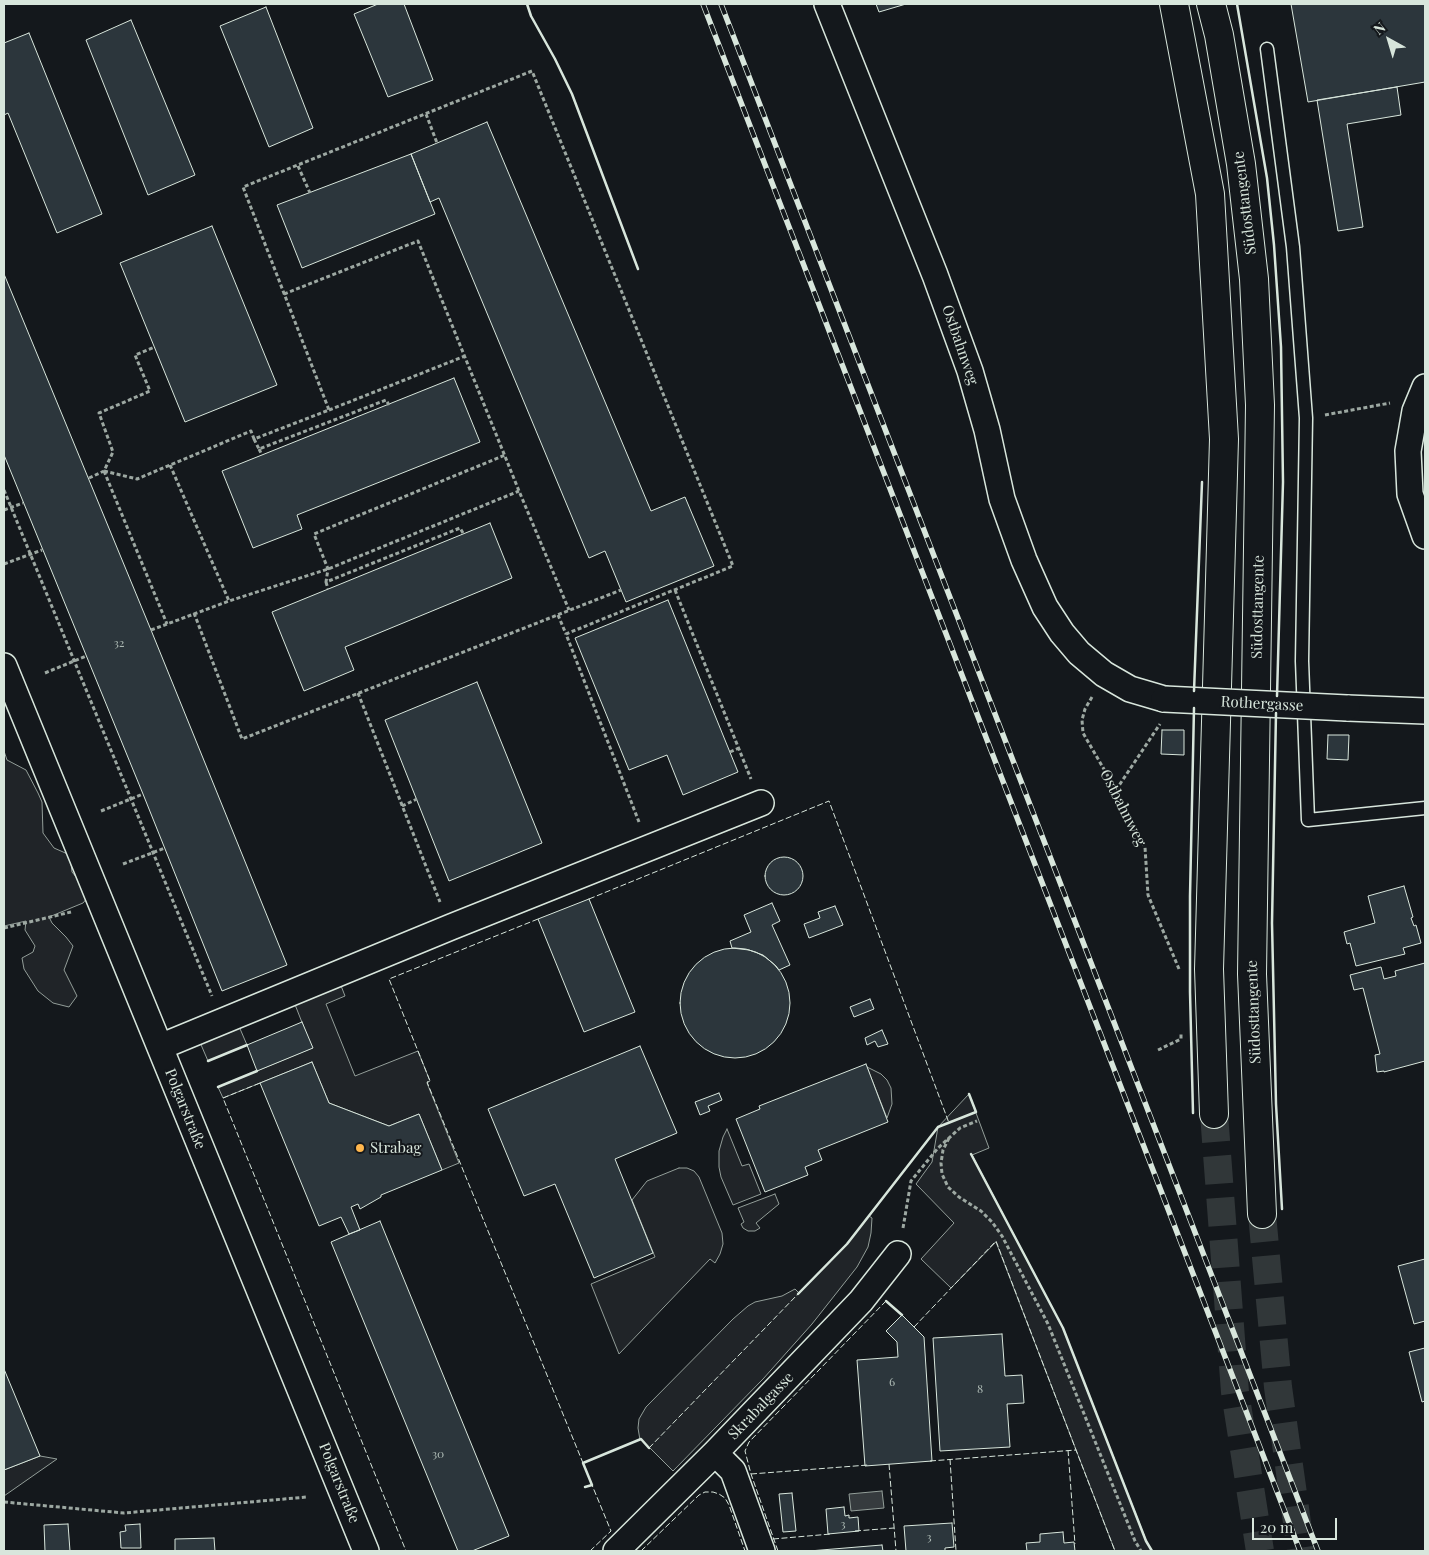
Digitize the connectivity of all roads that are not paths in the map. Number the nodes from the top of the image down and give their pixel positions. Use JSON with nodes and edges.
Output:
{"nodes":[{"id":1,"x":828,"y":4,"type":"edge"},
{"id":2,"x":1174,"y":4,"type":"edge"},
{"id":3,"x":1211,"y":4,"type":"edge"},
{"id":4,"x":1267,"y":49,"type":"dead end"},
{"id":5,"x":1423,"y":392,"type":"edge"},
{"id":6,"x":1425,"y":536,"type":"edge"},
{"id":7,"x":4,"y":666,"type":"edge"},
{"id":8,"x":1104,"y":674,"type":"joint"},
{"id":9,"x":1425,"y":711,"type":"edge"},
{"id":10,"x":761,"y":803,"type":"road end"},
{"id":11,"x":1425,"y":808,"type":"edge"},
{"id":12,"x":160,"y":1047,"type":"junction"},
{"id":13,"x":1214,"y":1114,"type":"tunnel mouth"},
{"id":14,"x":1262,"y":1214,"type":"tunnel mouth"},
{"id":15,"x":898,"y":1254,"type":"road end"},
{"id":16,"x":715,"y":1453,"type":"junction"},
{"id":17,"x":366,"y":1551,"type":"edge"},
{"id":18,"x":616,"y":1551,"type":"edge"},
{"id":19,"x":762,"y":1551,"type":"edge"}],
"edges":[{"from":1,"to":8,"type":"street","name":"Ostbahnweg"},
{"from":2,"to":13,"type":"highway"},
{"from":3,"to":14,"type":"highway","name":"Südosttangente"},
{"from":4,"to":11,"type":"lane"},
{"from":5,"to":6,"type":"street"},
{"from":7,"to":12,"type":"street","name":"Polgarstraße"},
{"from":8,"to":9,"type":"street","name":"Rothergasse","bridge":true},
{"from":10,"to":12,"type":"street"},
{"from":12,"to":17,"type":"street","name":"Polgarstraße"},
{"from":15,"to":16,"type":"street","name":"Skrabalgasse"},
{"from":16,"to":18,"type":"street","name":"Skrabalgasse"},
{"from":16,"to":19,"type":"street"}]}
